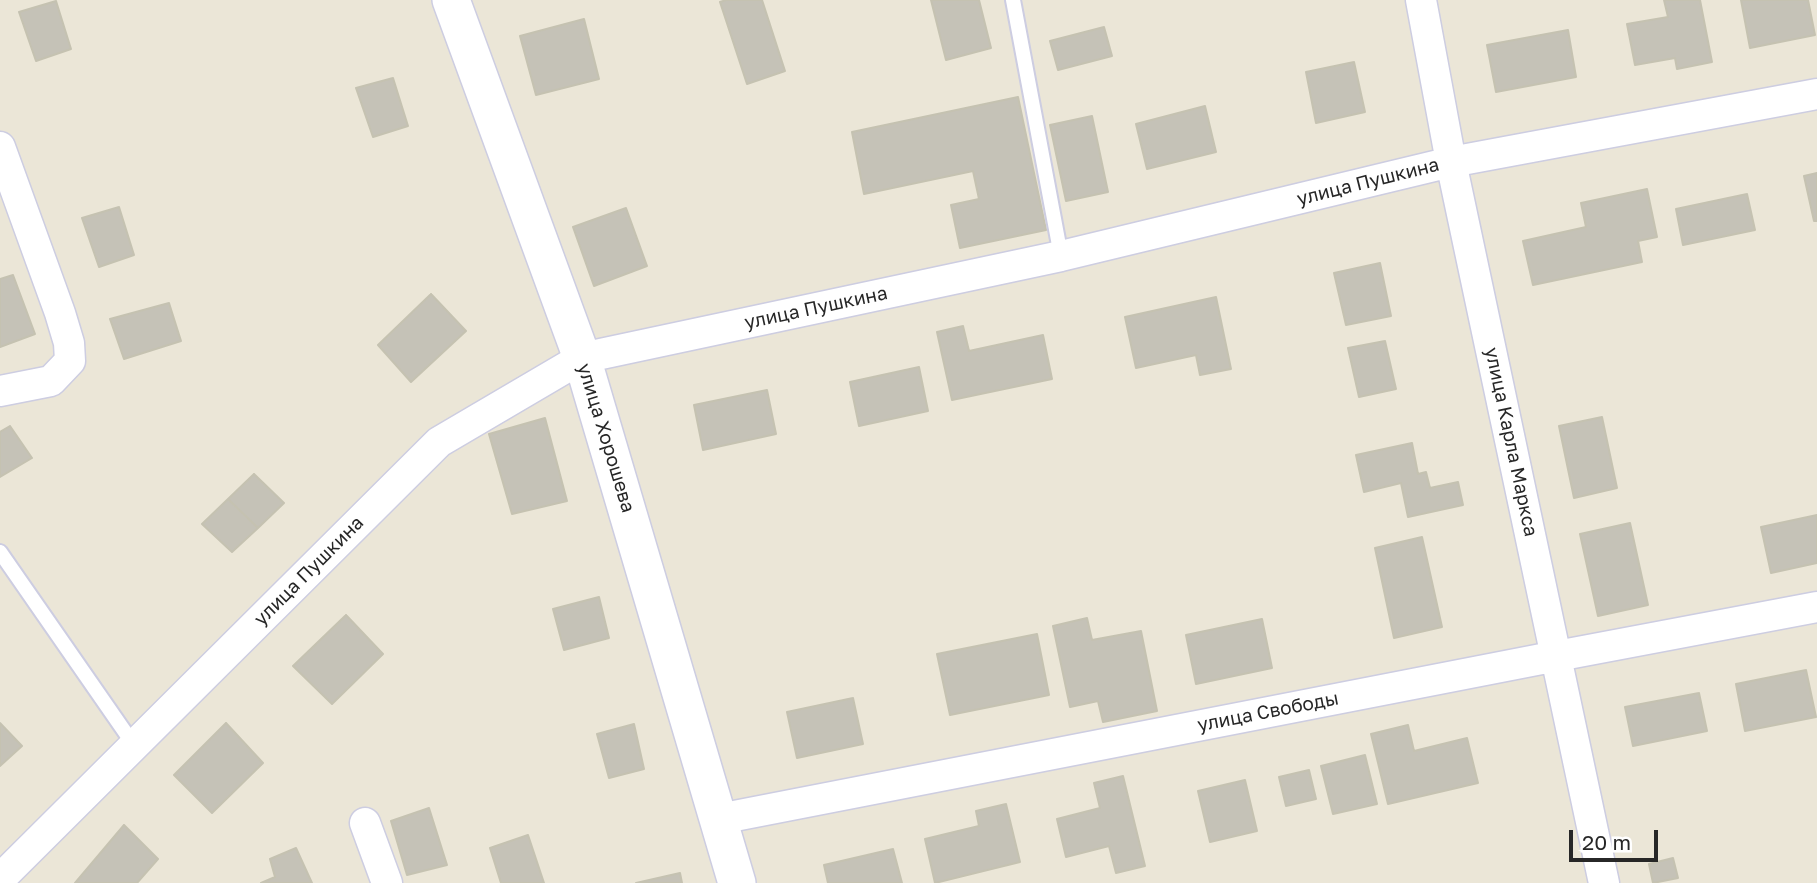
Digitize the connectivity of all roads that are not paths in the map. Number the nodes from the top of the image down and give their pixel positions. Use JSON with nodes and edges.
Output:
{"nodes":[{"id":1,"x":451,"y":0,"type":"edge"},
{"id":2,"x":1013,"y":0,"type":"edge"},
{"id":3,"x":1421,"y":0,"type":"edge"},
{"id":4,"x":1817,"y":94,"type":"edge"},
{"id":5,"x":0,"y":147,"type":"edge"},
{"id":6,"x":1451,"y":162,"type":"junction"},
{"id":7,"x":1061,"y":256,"type":"junction"},
{"id":8,"x":582,"y":358,"type":"junction"},
{"id":9,"x":0,"y":391,"type":"edge"},
{"id":10,"x":0,"y":552,"type":"edge"},
{"id":11,"x":1817,"y":607,"type":"edge"},
{"id":12,"x":1557,"y":656,"type":"junction"},
{"id":13,"x":134,"y":744,"type":"junction"},
{"id":14,"x":719,"y":819,"type":"junction"},
{"id":15,"x":365,"y":823,"type":"dead end"},
{"id":16,"x":0,"y":879,"type":"edge"},
{"id":17,"x":387,"y":883,"type":"edge"},
{"id":18,"x":737,"y":883,"type":"edge"},
{"id":19,"x":1604,"y":883,"type":"edge"}],
"edges":[{"from":1,"to":8,"type":"street","name":"улица Хорошева"},
{"from":2,"to":7,"type":"lane"},
{"from":3,"to":6,"type":"street","name":"улица Карла Маркса"},
{"from":4,"to":6,"type":"street","name":"улица Пушкина"},
{"from":5,"to":9,"type":"street"},
{"from":6,"to":7,"type":"street","name":"улица Пушкина"},
{"from":6,"to":12,"type":"street","name":"улица Карла Маркса"},
{"from":7,"to":8,"type":"street","name":"улица Пушкина"},
{"from":8,"to":13,"type":"street","name":"улица Пушкина"},
{"from":8,"to":14,"type":"street","name":"улица Хорошева"},
{"from":10,"to":13,"type":"lane"},
{"from":11,"to":12,"type":"street","name":"улица Свободы"},
{"from":12,"to":14,"type":"street","name":"улица Свободы"},
{"from":12,"to":19,"type":"street","name":"улица Карла Маркса"},
{"from":13,"to":16,"type":"street","name":"улица Пушкина"},
{"from":14,"to":18,"type":"street","name":"улица Хорошева"},
{"from":15,"to":17,"type":"street"}]}
